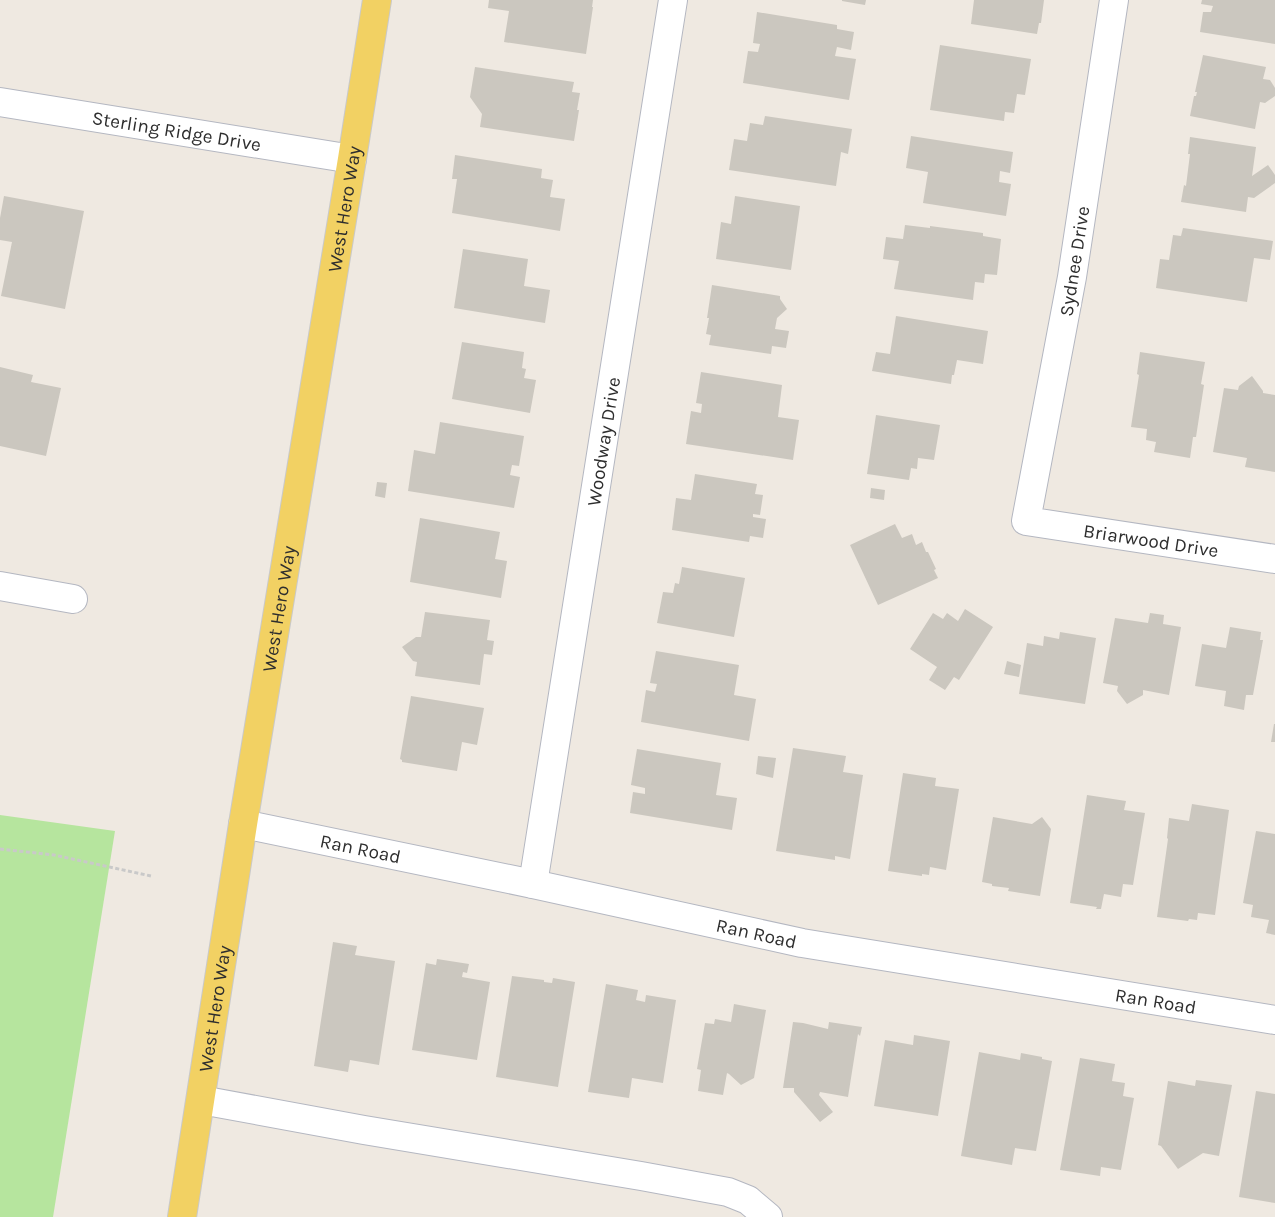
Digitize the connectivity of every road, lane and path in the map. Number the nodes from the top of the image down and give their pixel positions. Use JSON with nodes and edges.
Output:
{"nodes":[{"id":1,"x":377,"y":0,"type":"edge"},
{"id":2,"x":673,"y":0,"type":"edge"},
{"id":3,"x":1114,"y":0,"type":"edge"},
{"id":4,"x":0,"y":102,"type":"edge"},
{"id":5,"x":352,"y":160,"type":"junction"},
{"id":6,"x":1026,"y":521,"type":"joint"},
{"id":7,"x":1275,"y":559,"type":"edge"},
{"id":8,"x":0,"y":586,"type":"edge"},
{"id":9,"x":73,"y":599,"type":"dead end"},
{"id":10,"x":243,"y":824,"type":"junction"},
{"id":11,"x":0,"y":849,"type":"edge"},
{"id":12,"x":151,"y":876,"type":"dead end"},
{"id":13,"x":533,"y":884,"type":"junction"},
{"id":14,"x":1275,"y":1020,"type":"edge"},
{"id":15,"x":201,"y":1100,"type":"junction"},
{"id":16,"x":182,"y":1217,"type":"edge"},
{"id":17,"x":768,"y":1217,"type":"edge"}],
"edges":[{"from":1,"to":5,"type":"main road","name":"West Hero Way"},
{"from":2,"to":13,"type":"street","name":"Woodway Drive"},
{"from":3,"to":6,"type":"street","name":"Sydnee Drive"},
{"from":4,"to":5,"type":"street","name":"Sterling Ridge Drive"},
{"from":5,"to":10,"type":"main road","name":"West Hero Way"},
{"from":6,"to":7,"type":"street","name":"Briarwood Drive"},
{"from":8,"to":9,"type":"street"},
{"from":10,"to":13,"type":"street","name":"Ran Road"},
{"from":10,"to":15,"type":"main road","name":"West Hero Way"},
{"from":11,"to":12,"type":"path"},
{"from":13,"to":14,"type":"street","name":"Ran Road"},
{"from":15,"to":16,"type":"main road","name":"West Hero Way"},
{"from":15,"to":17,"type":"street"}]}
